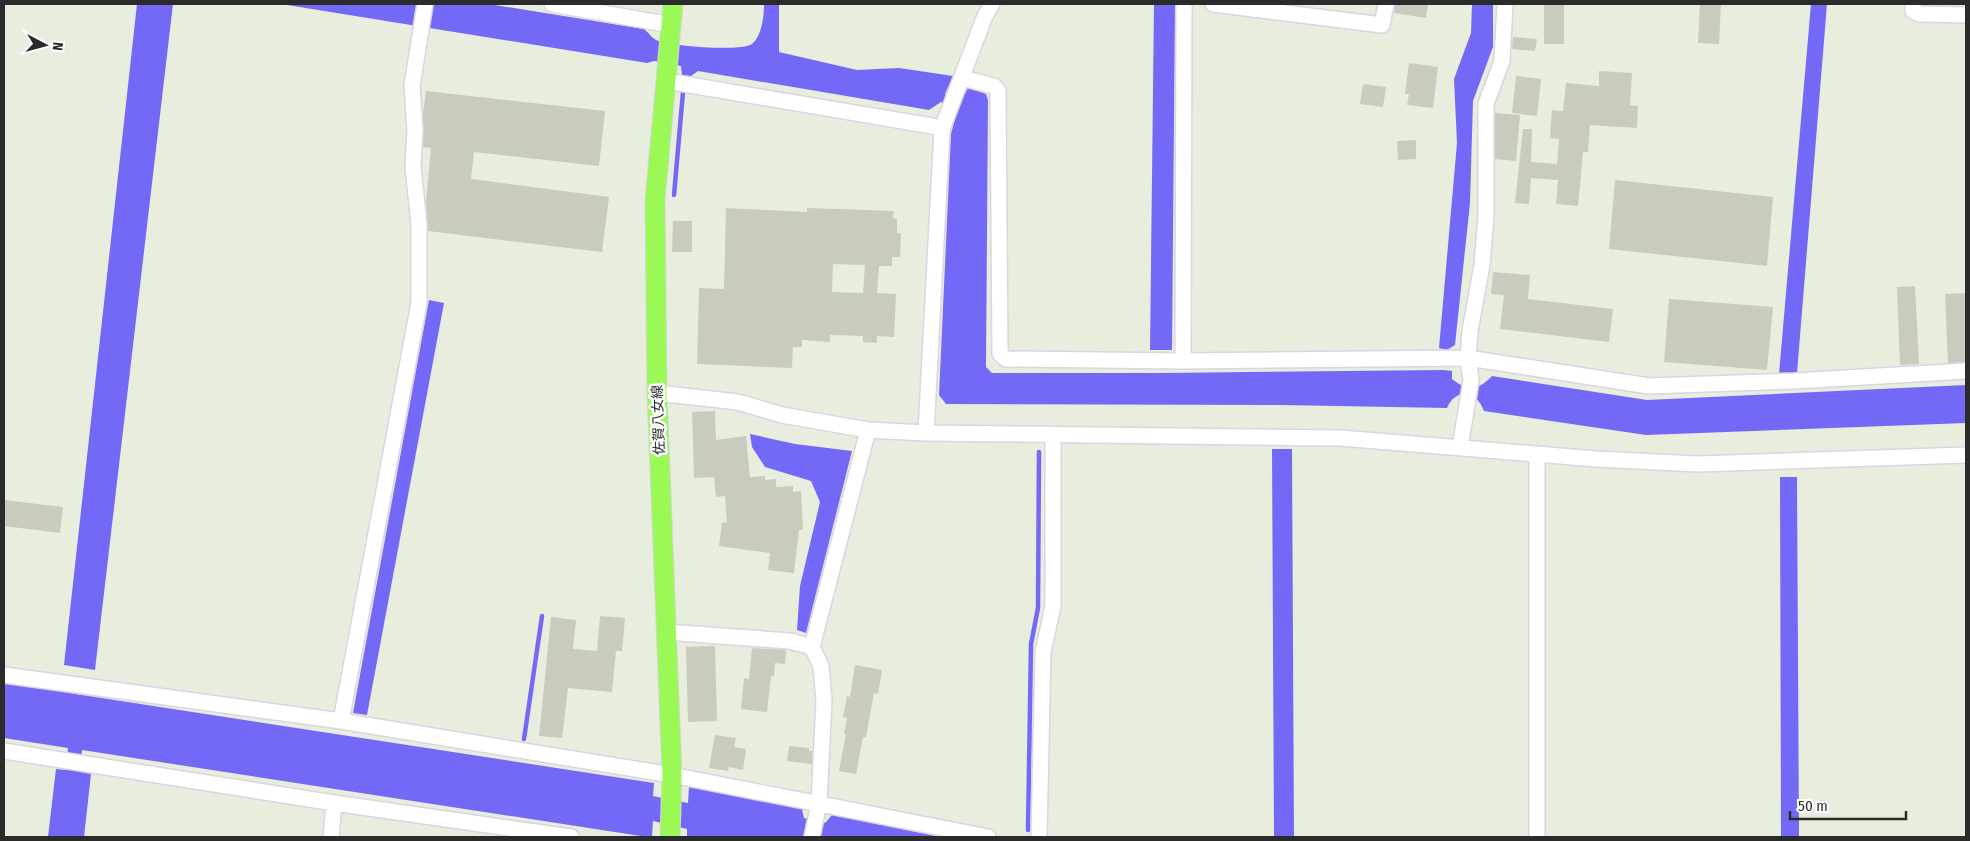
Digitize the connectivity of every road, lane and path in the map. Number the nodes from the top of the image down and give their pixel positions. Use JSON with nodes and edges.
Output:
{"nodes":[{"id":1,"x":424,"y":4,"type":"edge"},
{"id":2,"x":552,"y":4,"type":"edge"},
{"id":3,"x":673,"y":4,"type":"edge"},
{"id":4,"x":992,"y":4,"type":"edge"},
{"id":5,"x":1184,"y":4,"type":"edge"},
{"id":6,"x":1213,"y":4,"type":"edge"},
{"id":7,"x":1386,"y":4,"type":"edge"},
{"id":8,"x":1504,"y":4,"type":"edge"},
{"id":9,"x":1913,"y":4,"type":"edge"},
{"id":10,"x":1966,"y":15,"type":"edge"},
{"id":11,"x":670,"y":31,"type":"junction"},
{"id":12,"x":667,"y":74,"type":"junction"},
{"id":13,"x":962,"y":78,"type":"junction"},
{"id":14,"x":942,"y":129,"type":"junction"},
{"id":15,"x":1468,"y":358,"type":"junction"},
{"id":16,"x":1183,"y":361,"type":"junction"},
{"id":17,"x":1966,"y":372,"type":"edge"},
{"id":18,"x":657,"y":393,"type":"junction"},
{"id":19,"x":868,"y":430,"type":"junction"},
{"id":20,"x":926,"y":433,"type":"junction"},
{"id":21,"x":1053,"y":435,"type":"junction"},
{"id":22,"x":1460,"y":447,"type":"junction"},
{"id":23,"x":1537,"y":454,"type":"junction"},
{"id":24,"x":1966,"y":455,"type":"edge"},
{"id":25,"x":666,"y":632,"type":"junction"},
{"id":26,"x":812,"y":647,"type":"junction"},
{"id":27,"x":4,"y":675,"type":"edge"},
{"id":28,"x":342,"y":720,"type":"junction"},
{"id":29,"x":4,"y":751,"type":"edge"},
{"id":30,"x":672,"y":775,"type":"junction"},
{"id":31,"x":334,"y":804,"type":"junction"},
{"id":32,"x":819,"y":804,"type":"junction"},
{"id":33,"x":670,"y":834,"type":"edge"},
{"id":34,"x":331,"y":837,"type":"edge"},
{"id":35,"x":570,"y":837,"type":"edge"},
{"id":36,"x":812,"y":837,"type":"edge"},
{"id":37,"x":988,"y":837,"type":"edge"},
{"id":38,"x":1039,"y":837,"type":"edge"},
{"id":39,"x":1538,"y":837,"type":"edge"}],
"edges":[{"from":1,"to":28,"type":"street"},
{"from":2,"to":11,"type":"street"},
{"from":3,"to":11,"type":"main road","name":"佐賀八女線"},
{"from":4,"to":13,"type":"street"},
{"from":5,"to":16,"type":"street"},
{"from":6,"to":7,"type":"street"},
{"from":8,"to":15,"type":"street"},
{"from":9,"to":10,"type":"street"},
{"from":11,"to":12,"type":"main road","name":"佐賀八女線"},
{"from":12,"to":14,"type":"street"},
{"from":12,"to":18,"type":"main road","name":"佐賀八女線"},
{"from":13,"to":14,"type":"street"},
{"from":13,"to":16,"type":"street"},
{"from":14,"to":20,"type":"street"},
{"from":15,"to":16,"type":"street"},
{"from":15,"to":17,"type":"street"},
{"from":15,"to":22,"type":"street"},
{"from":18,"to":19,"type":"street"},
{"from":18,"to":25,"type":"main road","name":"佐賀八女線"},
{"from":19,"to":20,"type":"street"},
{"from":19,"to":26,"type":"street"},
{"from":20,"to":21,"type":"street"},
{"from":21,"to":22,"type":"street"},
{"from":21,"to":38,"type":"street"},
{"from":22,"to":23,"type":"street"},
{"from":23,"to":24,"type":"street"},
{"from":23,"to":39,"type":"street"},
{"from":25,"to":26,"type":"street"},
{"from":25,"to":30,"type":"main road","name":"佐賀八女線"},
{"from":26,"to":32,"type":"street"},
{"from":27,"to":28,"type":"street"},
{"from":28,"to":30,"type":"street"},
{"from":29,"to":31,"type":"street"},
{"from":30,"to":32,"type":"street"},
{"from":30,"to":33,"type":"main road","name":"佐賀八女線"},
{"from":31,"to":34,"type":"street"},
{"from":31,"to":35,"type":"street"},
{"from":32,"to":36,"type":"street"},
{"from":32,"to":37,"type":"street"}]}
